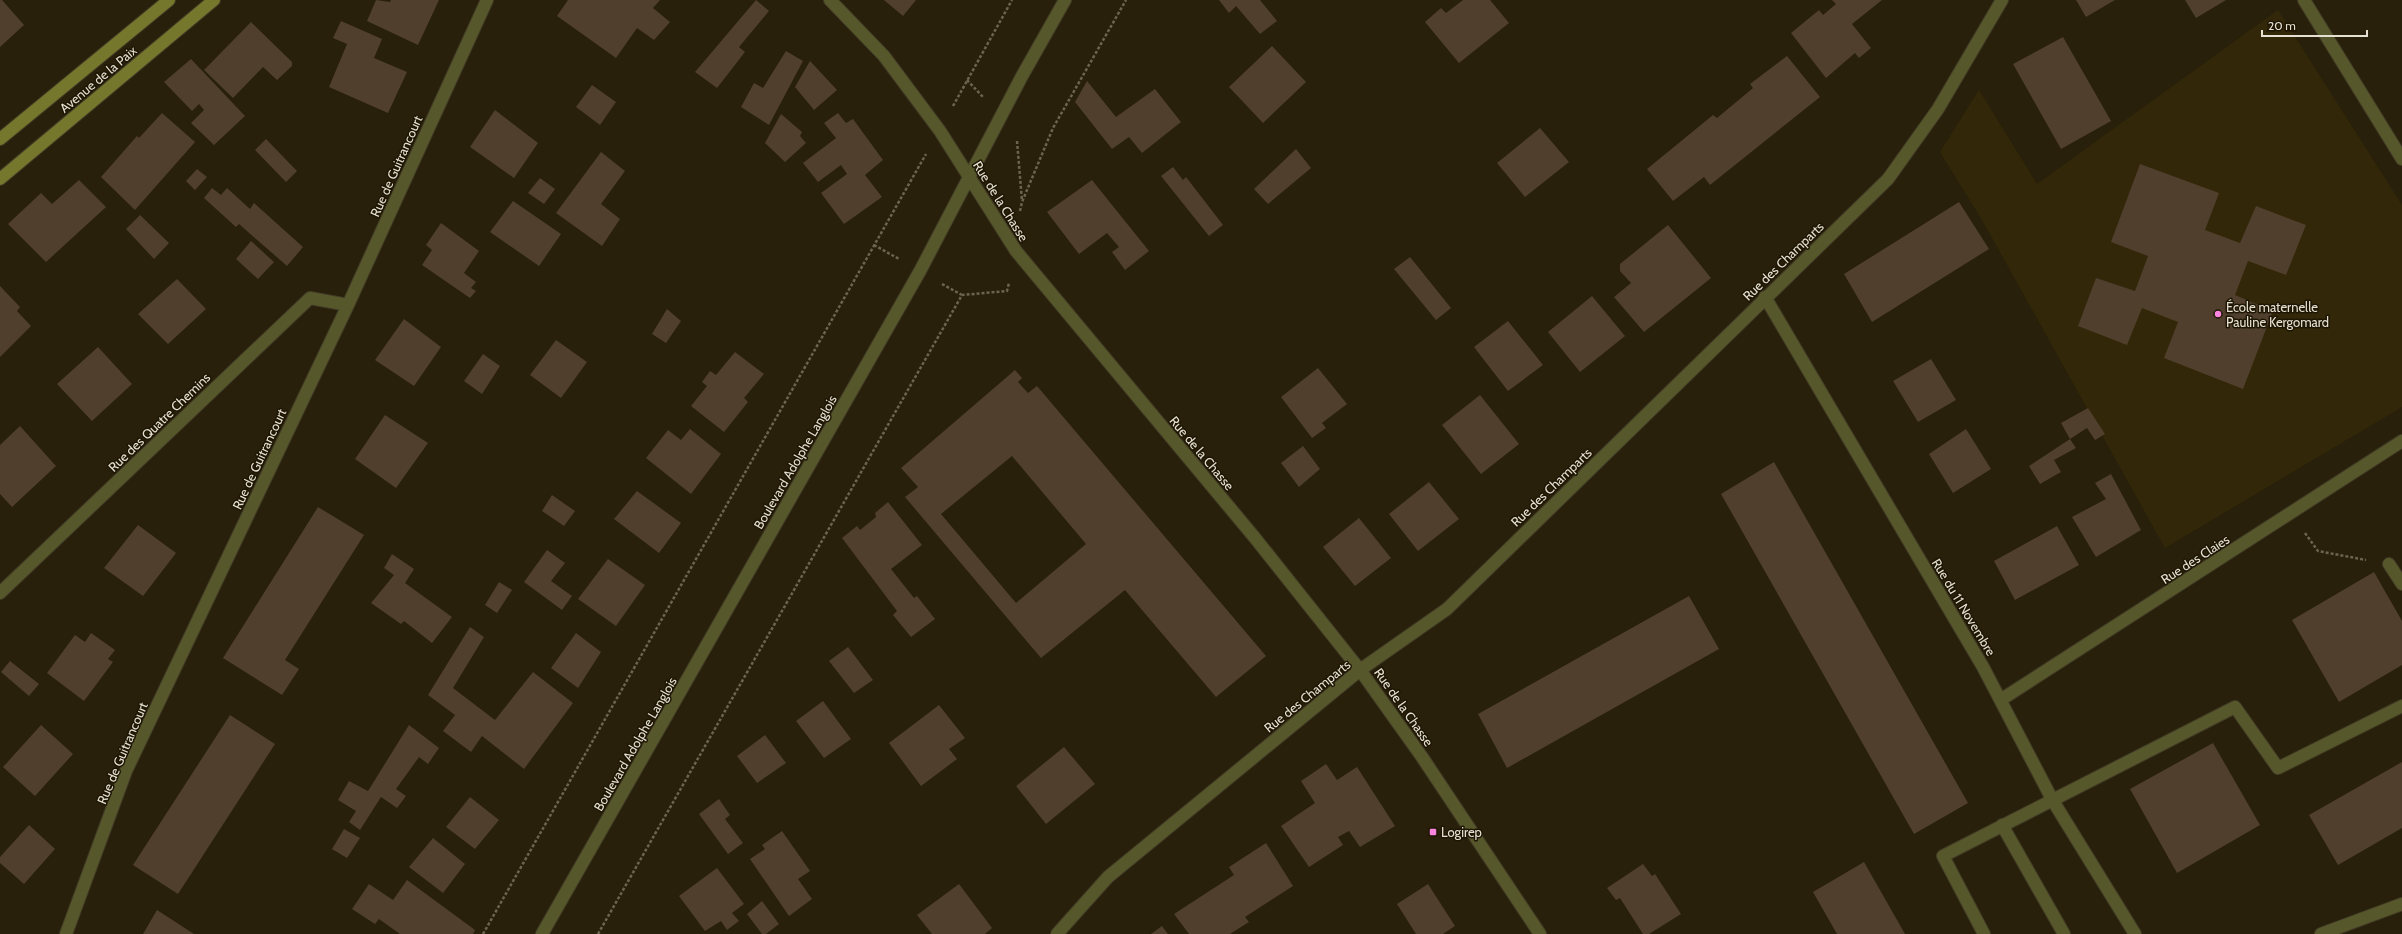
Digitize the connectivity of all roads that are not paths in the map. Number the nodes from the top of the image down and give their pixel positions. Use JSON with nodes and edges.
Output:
{"nodes":[{"id":1,"x":169,"y":0,"type":"edge"},
{"id":2,"x":214,"y":0,"type":"edge"},
{"id":3,"x":487,"y":0,"type":"edge"},
{"id":4,"x":830,"y":0,"type":"edge"},
{"id":5,"x":1065,"y":0,"type":"edge"},
{"id":6,"x":2002,"y":0,"type":"edge"},
{"id":7,"x":2304,"y":0,"type":"edge"},
{"id":8,"x":0,"y":139,"type":"edge"},
{"id":9,"x":2402,"y":159,"type":"edge"},
{"id":10,"x":969,"y":177,"type":"junction"},
{"id":11,"x":0,"y":178,"type":"edge"},
{"id":12,"x":1766,"y":297,"type":"junction"},
{"id":13,"x":348,"y":306,"type":"junction"},
{"id":14,"x":2402,"y":441,"type":"edge"},
{"id":15,"x":2389,"y":564,"type":"road end"},
{"id":16,"x":2402,"y":584,"type":"edge"},
{"id":17,"x":0,"y":593,"type":"edge"},
{"id":18,"x":1360,"y":670,"type":"junction"},
{"id":19,"x":2002,"y":699,"type":"junction"},
{"id":20,"x":2402,"y":706,"type":"edge"},
{"id":21,"x":2053,"y":801,"type":"junction"},
{"id":22,"x":2002,"y":825,"type":"junction"},
{"id":23,"x":2402,"y":904,"type":"edge"},
{"id":24,"x":66,"y":934,"type":"edge"},
{"id":25,"x":542,"y":934,"type":"edge"},
{"id":26,"x":1057,"y":934,"type":"edge"},
{"id":27,"x":1540,"y":934,"type":"edge"},
{"id":28,"x":1984,"y":934,"type":"edge"},
{"id":29,"x":2064,"y":934,"type":"edge"},
{"id":30,"x":2135,"y":934,"type":"edge"},
{"id":31,"x":2321,"y":934,"type":"edge"}],
"edges":[{"from":1,"to":8,"type":"street","name":"Avenue de la Paix"},
{"from":2,"to":11,"type":"street","name":"Avenue de la Paix"},
{"from":3,"to":13,"type":"street","name":"Rue de Guitrancourt"},
{"from":4,"to":10,"type":"street","name":"Rue de la Chasse"},
{"from":5,"to":10,"type":"street","name":"Boulevard Adolphe Langlois"},
{"from":6,"to":12,"type":"street","name":"Rue des Champarts"},
{"from":7,"to":9,"type":"street"},
{"from":10,"to":18,"type":"street","name":"Rue de la Chasse"},
{"from":10,"to":25,"type":"street","name":"Boulevard Adolphe Langlois"},
{"from":12,"to":18,"type":"street","name":"Rue des Champarts"},
{"from":12,"to":19,"type":"street","name":"Rue du 11 Novembre"},
{"from":13,"to":17,"type":"street","name":"Rue des Quatre Chemins"},
{"from":13,"to":24,"type":"street","name":"Rue de Guitrancourt"},
{"from":14,"to":19,"type":"street","name":"Rue des Claies"},
{"from":15,"to":16,"type":"street"},
{"from":18,"to":26,"type":"street","name":"Rue des Champarts"},
{"from":18,"to":27,"type":"street","name":"Rue de la Chasse"},
{"from":19,"to":21,"type":"street","name":"Rue du 11 Novembre"},
{"from":20,"to":21,"type":"street"},
{"from":21,"to":22,"type":"street"},
{"from":21,"to":30,"type":"street","name":"Rue du 11 Novembre"},
{"from":22,"to":28,"type":"street"},
{"from":22,"to":29,"type":"street"},
{"from":23,"to":31,"type":"street"}]}
